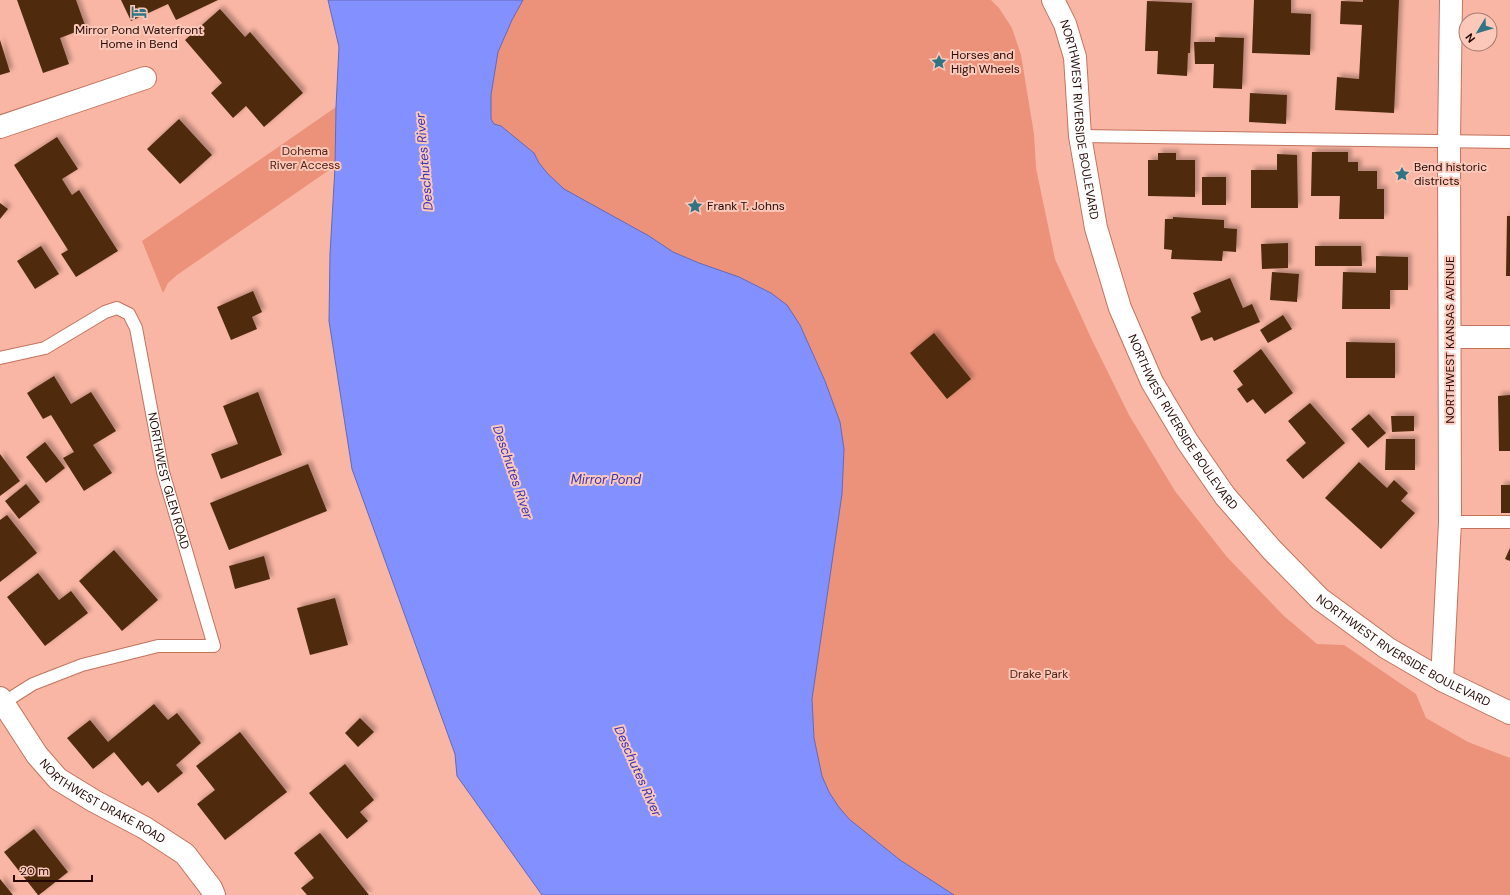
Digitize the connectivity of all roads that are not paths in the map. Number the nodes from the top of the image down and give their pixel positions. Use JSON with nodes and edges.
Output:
{"nodes":[{"id":1,"x":1053,"y":0,"type":"edge"},
{"id":2,"x":1451,"y":0,"type":"edge"},
{"id":3,"x":145,"y":78,"type":"dead end"},
{"id":4,"x":0,"y":127,"type":"edge"},
{"id":5,"x":1080,"y":136,"type":"junction"},
{"id":6,"x":1449,"y":142,"type":"junction"},
{"id":7,"x":1510,"y":142,"type":"edge"},
{"id":8,"x":1450,"y":337,"type":"junction"},
{"id":9,"x":1510,"y":337,"type":"edge"},
{"id":10,"x":0,"y":358,"type":"edge"},
{"id":11,"x":1450,"y":522,"type":"junction"},
{"id":12,"x":1510,"y":522,"type":"edge"},
{"id":13,"x":1442,"y":680,"type":"junction"},
{"id":14,"x":1,"y":700,"type":"edge"},
{"id":15,"x":1510,"y":713,"type":"edge"},
{"id":16,"x":214,"y":895,"type":"edge"}],
"edges":[{"from":1,"to":5,"type":"street","name":"NORTHWEST RIVERSIDE BOULEVARD"},
{"from":2,"to":6,"type":"street","name":"NORTHWEST KANSAS AVENUE"},
{"from":3,"to":4,"type":"street"},
{"from":5,"to":6,"type":"lane"},
{"from":5,"to":13,"type":"street","name":"NORTHWEST RIVERSIDE BOULEVARD"},
{"from":6,"to":7,"type":"lane"},
{"from":6,"to":8,"type":"street","name":"NORTHWEST KANSAS AVENUE"},
{"from":8,"to":9,"type":"street"},
{"from":8,"to":11,"type":"street","name":"NORTHWEST KANSAS AVENUE"},
{"from":10,"to":14,"type":"lane","name":"NORTHWEST GLEN ROAD"},
{"from":11,"to":12,"type":"lane"},
{"from":11,"to":13,"type":"street","name":"NORTHWEST KANSAS AVENUE"},
{"from":13,"to":15,"type":"street","name":"NORTHWEST RIVERSIDE BOULEVARD"},
{"from":14,"to":16,"type":"street","name":"NORTHWEST DRAKE ROAD"}]}
